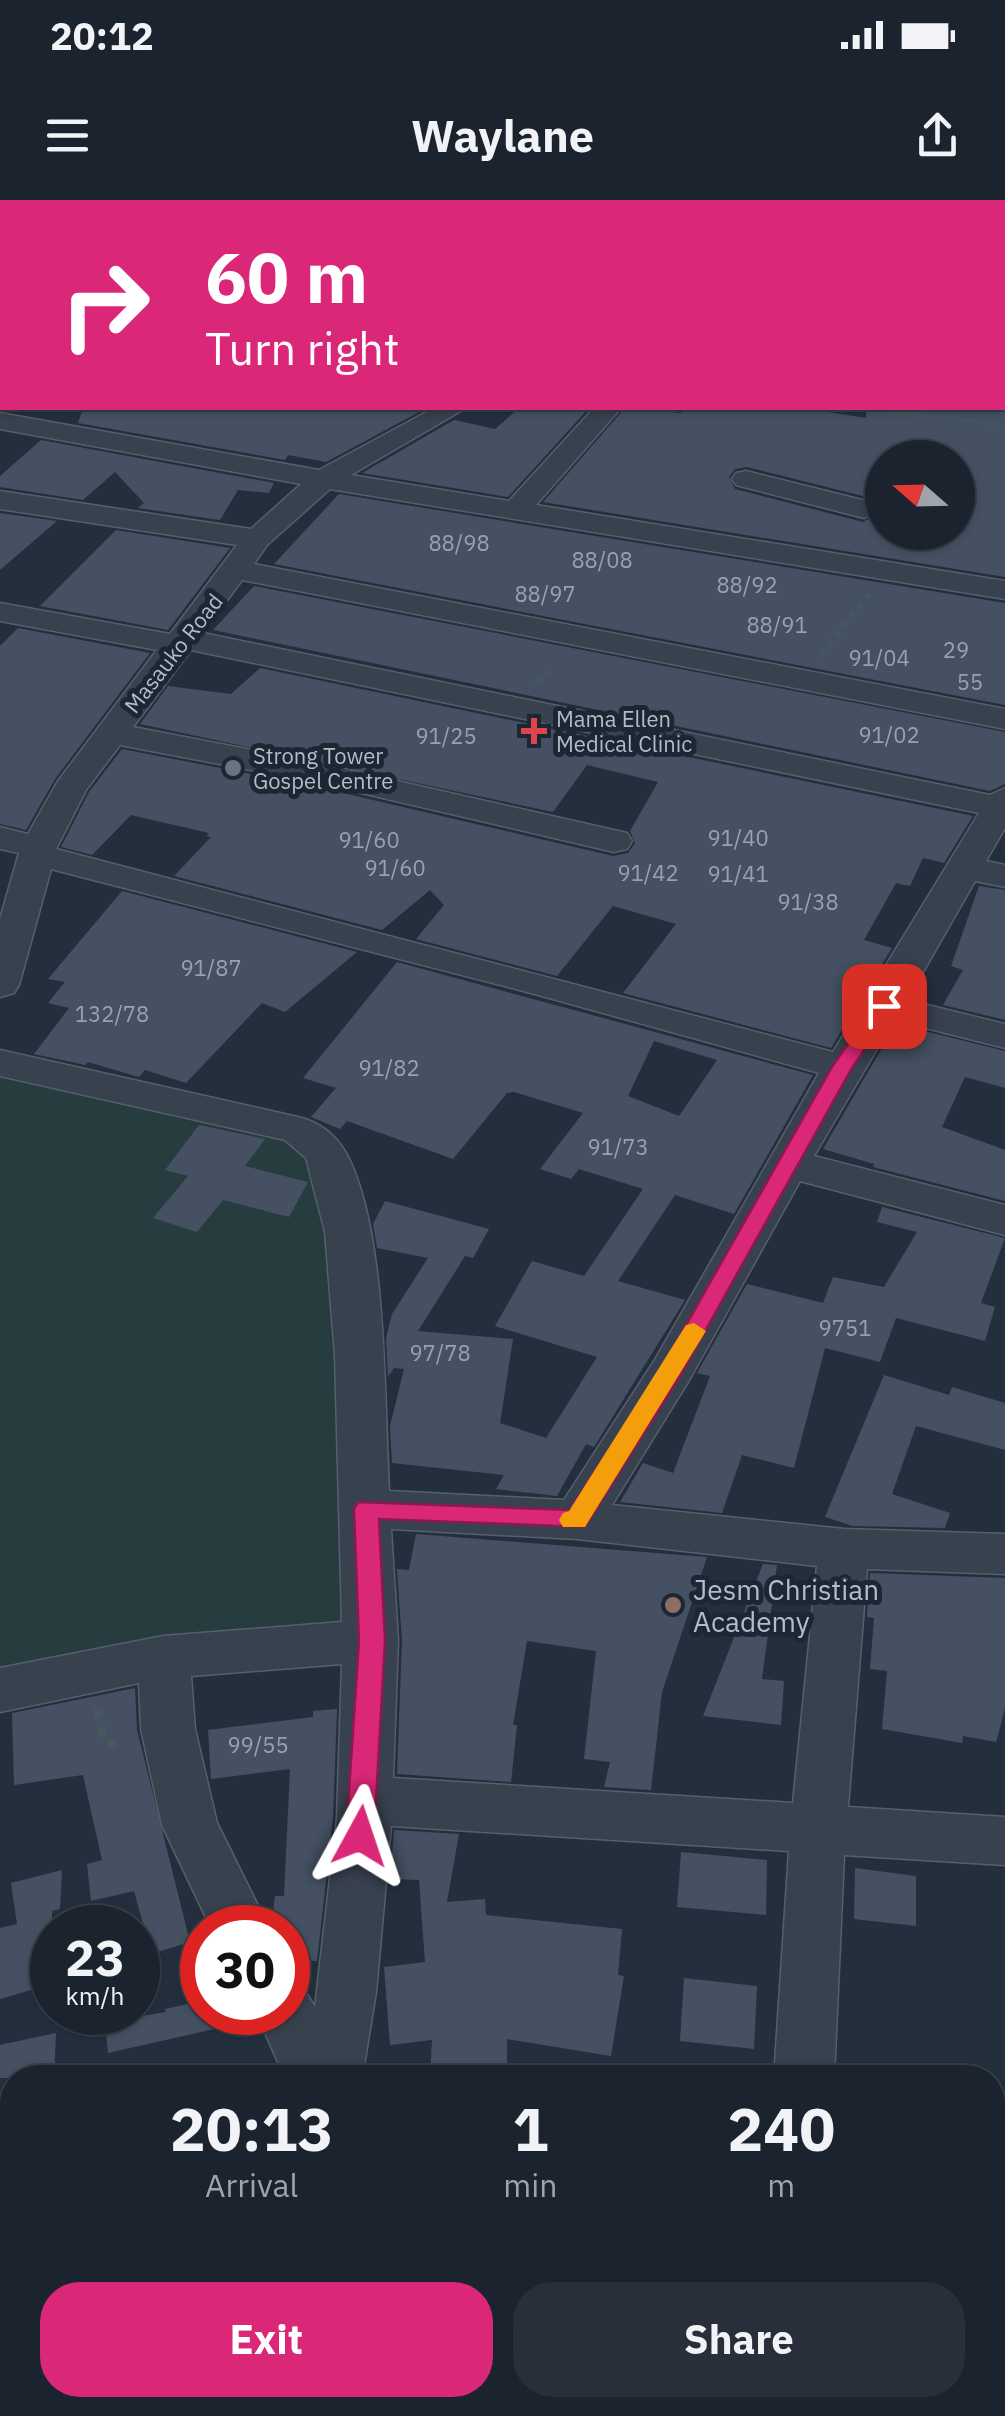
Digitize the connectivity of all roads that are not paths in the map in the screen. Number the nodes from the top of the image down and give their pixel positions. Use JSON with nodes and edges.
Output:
{"nodes":[{"id":1,"x":119,"y":410,"type":"edge"},
{"id":2,"x":449,"y":410,"type":"edge"},
{"id":3,"x":606,"y":410,"type":"edge"},
{"id":4,"x":0,"y":421,"type":"edge"},
{"id":5,"x":114,"y":443,"type":"junction"},
{"id":6,"x":325,"y":478,"type":"junction"},
{"id":7,"x":746,"y":479,"type":"dead end"},
{"id":8,"x":0,"y":500,"type":"edge"},
{"id":9,"x":864,"y":509,"type":"joint"},
{"id":10,"x":516,"y":510,"type":"junction"},
{"id":11,"x":257,"y":539,"type":"junction"},
{"id":12,"x":831,"y":562,"type":"junction"},
{"id":13,"x":238,"y":570,"type":"junction"},
{"id":14,"x":1005,"y":590,"type":"edge"},
{"id":15,"x":0,"y":612,"type":"edge"},
{"id":16,"x":181,"y":642,"type":"junction"},
{"id":17,"x":1005,"y":719,"type":"edge"},
{"id":18,"x":110,"y":732,"type":"junction"},
{"id":19,"x":1002,"y":802,"type":"edge"},
{"id":20,"x":0,"y":838,"type":"edge"},
{"id":21,"x":614,"y":841,"type":"dead end"},
{"id":22,"x":38,"y":851,"type":"junction"},
{"id":23,"x":985,"y":872,"type":"edge"},
{"id":24,"x":8,"y":916,"type":"edge"},
{"id":25,"x":0,"y":985,"type":"edge"},
{"id":26,"x":884,"y":1006,"type":"junction"},
{"id":27,"x":1005,"y":1036,"type":"edge"},
{"id":28,"x":0,"y":1064,"type":"edge"},
{"id":29,"x":842,"y":1067,"type":"junction"},
{"id":30,"x":789,"y":1164,"type":"junction"},
{"id":31,"x":1005,"y":1220,"type":"edge"},
{"id":32,"x":366,"y":1509,"type":"junction"},
{"id":33,"x":576,"y":1520,"type":"junction"},
{"id":34,"x":844,"y":1549,"type":"junction"},
{"id":35,"x":1005,"y":1554,"type":"edge"},
{"id":36,"x":372,"y":1641,"type":"junction"},
{"id":37,"x":162,"y":1657,"type":"junction"},
{"id":38,"x":0,"y":1690,"type":"edge"},
{"id":39,"x":363,"y":1800,"type":"junction"},
{"id":40,"x":818,"y":1828,"type":"junction"},
{"id":41,"x":1005,"y":1841,"type":"edge"},
{"id":42,"x":229,"y":1905,"type":"edge"},
{"id":43,"x":298,"y":2035,"type":"edge"},
{"id":44,"x":311,"y":2065,"type":"edge"},
{"id":45,"x":334,"y":2065,"type":"edge"},
{"id":46,"x":805,"y":2065,"type":"edge"}],
"edges":[{"from":1,"to":5,"type":"street"},
{"from":2,"to":6,"type":"street","name":"Masauko Road"},
{"from":3,"to":10,"type":"street"},
{"from":4,"to":5,"type":"street"},
{"from":5,"to":6,"type":"street"},
{"from":6,"to":10,"type":"street"},
{"from":6,"to":11,"type":"street","name":"Masauko Road"},
{"from":7,"to":9,"type":"street"},
{"from":8,"to":11,"type":"street"},
{"from":9,"to":12,"type":"street"},
{"from":10,"to":12,"type":"street"},
{"from":11,"to":13,"type":"street","name":"Masauko Road"},
{"from":12,"to":14,"type":"street"},
{"from":13,"to":16,"type":"street","name":"Masauko Road"},
{"from":13,"to":17,"type":"street"},
{"from":15,"to":16,"type":"street"},
{"from":16,"to":18,"type":"street","name":"Masauko Road"},
{"from":16,"to":19,"type":"street"},
{"from":18,"to":21,"type":"street"},
{"from":18,"to":22,"type":"street","name":"Masauko Road"},
{"from":19,"to":23,"type":"street"},
{"from":20,"to":22,"type":"street"},
{"from":22,"to":24,"type":"street","name":"Masauko Road"},
{"from":22,"to":29,"type":"street"},
{"from":23,"to":26,"type":"street"},
{"from":24,"to":25,"type":"street","name":"Masauko Road"},
{"from":26,"to":27,"type":"street"},
{"from":26,"to":29,"type":"street"},
{"from":28,"to":32,"type":"street"},
{"from":29,"to":30,"type":"street"},
{"from":30,"to":31,"type":"street"},
{"from":30,"to":33,"type":"street"},
{"from":32,"to":33,"type":"street"},
{"from":32,"to":36,"type":"street"},
{"from":33,"to":34,"type":"street"},
{"from":34,"to":35,"type":"street"},
{"from":34,"to":40,"type":"street"},
{"from":36,"to":37,"type":"street"},
{"from":36,"to":39,"type":"street"},
{"from":37,"to":38,"type":"street"},
{"from":37,"to":42,"type":"street"},
{"from":39,"to":40,"type":"street"},
{"from":39,"to":45,"type":"street"},
{"from":40,"to":41,"type":"street"},
{"from":40,"to":46,"type":"street"},
{"from":43,"to":44,"type":"street"}]}
